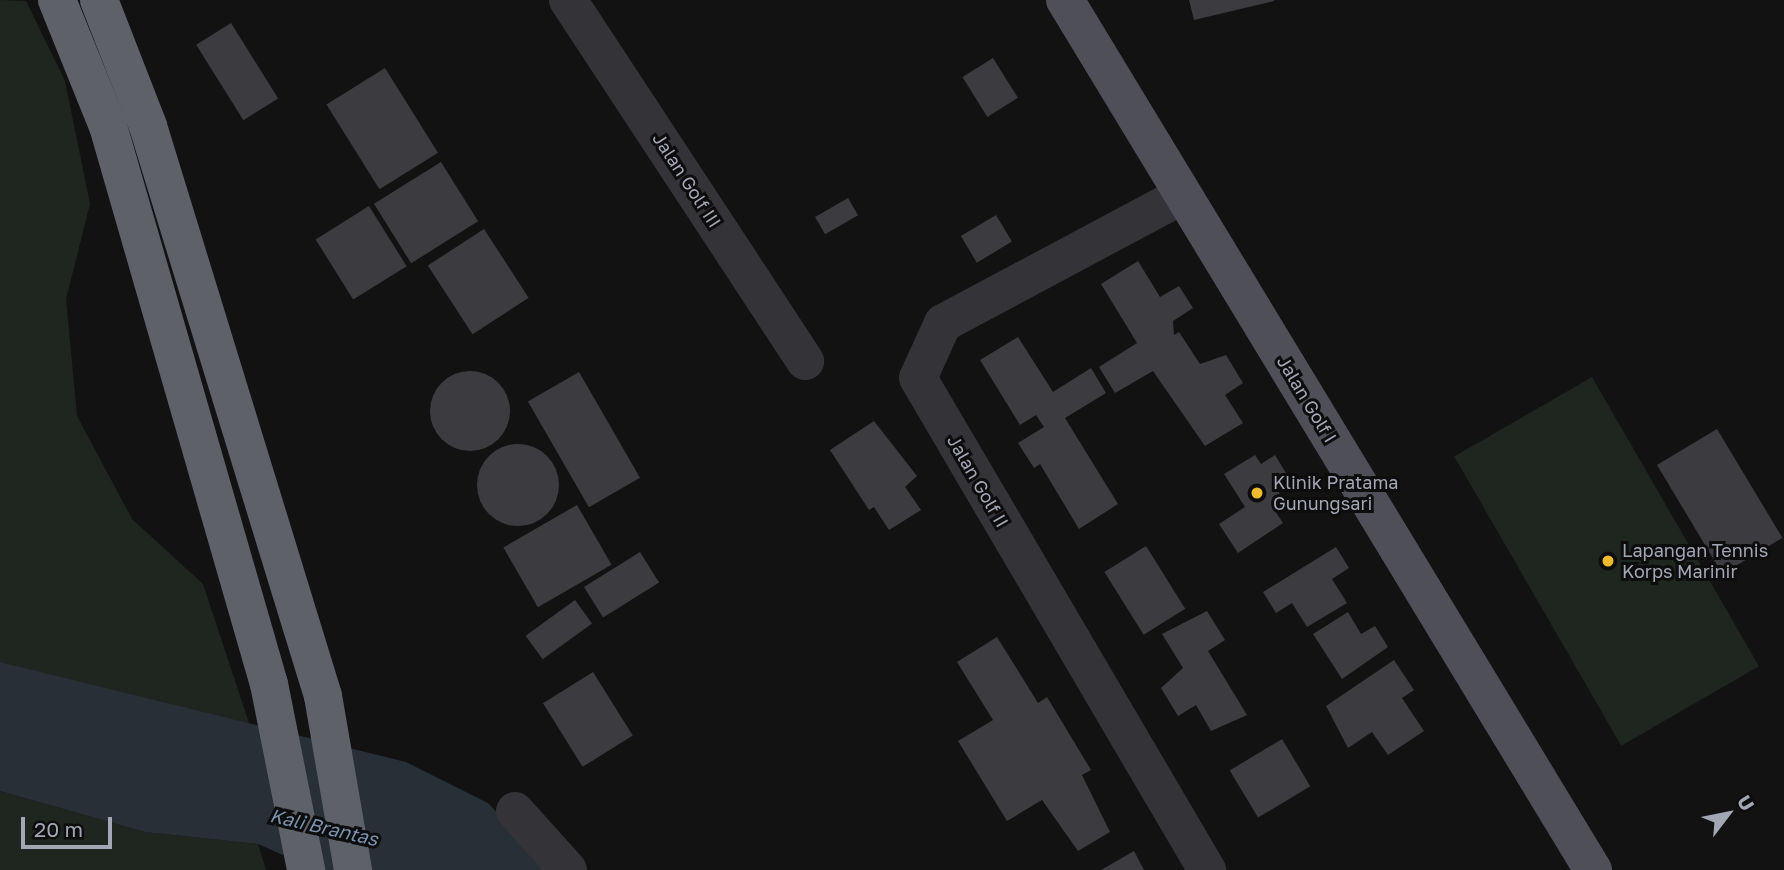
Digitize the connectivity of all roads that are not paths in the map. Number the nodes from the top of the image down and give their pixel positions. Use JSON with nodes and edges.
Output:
{"nodes":[{"id":1,"x":57,"y":0,"type":"edge"},
{"id":2,"x":99,"y":0,"type":"edge"},
{"id":3,"x":568,"y":0,"type":"edge"},
{"id":4,"x":1065,"y":0,"type":"edge"},
{"id":5,"x":1183,"y":195,"type":"junction"},
{"id":6,"x":805,"y":360,"type":"dead end"},
{"id":7,"x":515,"y":811,"type":"dead end"},
{"id":8,"x":306,"y":870,"type":"edge"},
{"id":9,"x":353,"y":870,"type":"edge"},
{"id":10,"x":568,"y":870,"type":"edge"},
{"id":11,"x":1207,"y":870,"type":"edge"},
{"id":12,"x":1593,"y":870,"type":"edge"}],
"edges":[{"from":1,"to":8,"type":"highway"},
{"from":2,"to":9,"type":"highway"},
{"from":3,"to":6,"type":"street","name":"Jalan Golf III"},
{"from":4,"to":5,"type":"main road","name":"Jalan Golf I"},
{"from":5,"to":11,"type":"street","name":"Jalan Golf II"},
{"from":5,"to":12,"type":"main road","name":"Jalan Golf I"},
{"from":7,"to":10,"type":"street"}]}
